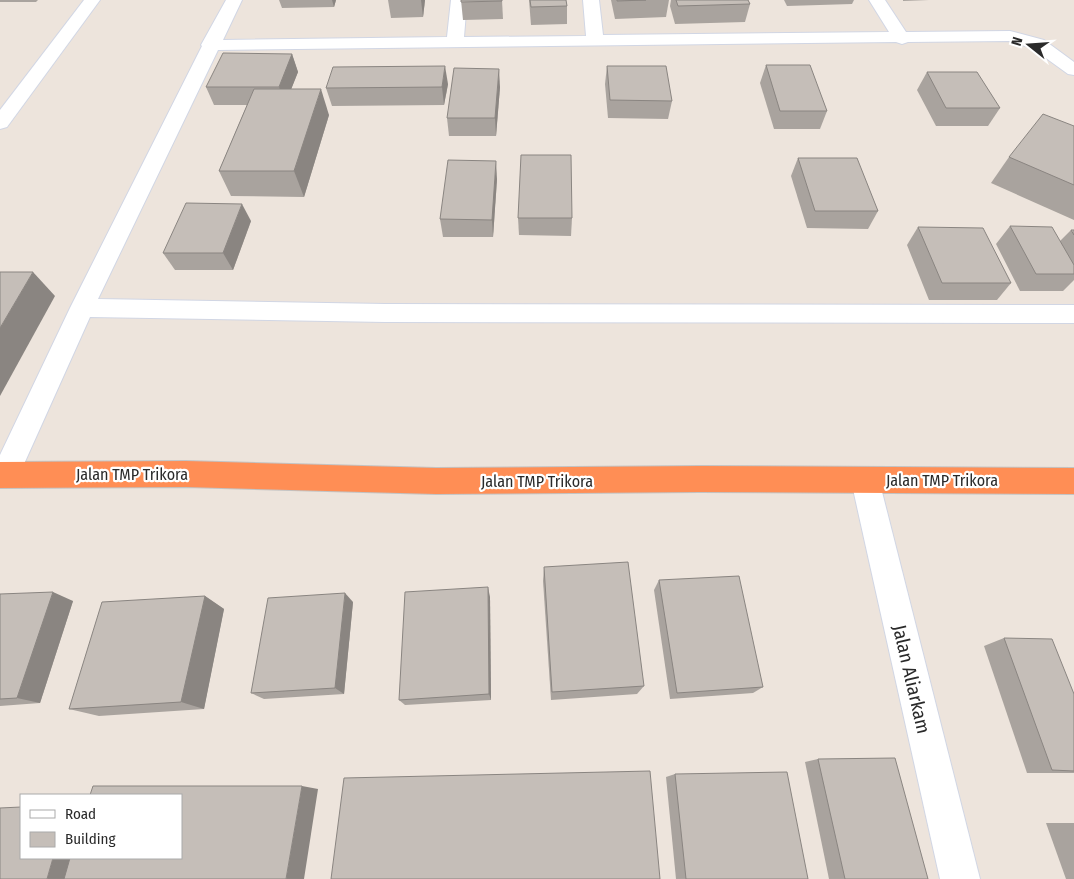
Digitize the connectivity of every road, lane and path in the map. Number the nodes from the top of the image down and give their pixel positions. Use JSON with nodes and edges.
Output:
{"nodes":[{"id":1,"x":92,"y":0,"type":"edge"},
{"id":2,"x":234,"y":0,"type":"edge"},
{"id":3,"x":459,"y":0,"type":"edge"},
{"id":4,"x":591,"y":0,"type":"edge"},
{"id":5,"x":877,"y":0,"type":"edge"},
{"id":6,"x":902,"y":39,"type":"junction"},
{"id":7,"x":595,"y":42,"type":"junction"},
{"id":8,"x":454,"y":43,"type":"junction"},
{"id":9,"x":210,"y":46,"type":"junction"},
{"id":10,"x":1074,"y":70,"type":"edge"},
{"id":11,"x":0,"y":123,"type":"edge"},
{"id":12,"x":82,"y":308,"type":"junction"},
{"id":13,"x":1074,"y":314,"type":"edge"},
{"id":14,"x":2,"y":475,"type":"edge"},
{"id":15,"x":865,"y":480,"type":"junction"},
{"id":16,"x":1074,"y":481,"type":"edge"},
{"id":17,"x":960,"y":879,"type":"edge"}],
"edges":[{"from":1,"to":11,"type":"street"},
{"from":2,"to":9,"type":"street"},
{"from":3,"to":8,"type":"street"},
{"from":4,"to":7,"type":"street"},
{"from":5,"to":6,"type":"street"},
{"from":6,"to":7,"type":"street"},
{"from":6,"to":10,"type":"street"},
{"from":7,"to":8,"type":"street"},
{"from":8,"to":9,"type":"street"},
{"from":9,"to":12,"type":"street"},
{"from":12,"to":13,"type":"street"},
{"from":12,"to":14,"type":"street"},
{"from":14,"to":15,"type":"highway","name":"Jalan TMP Trikora"},
{"from":15,"to":16,"type":"highway","name":"Jalan TMP Trikora"},
{"from":15,"to":17,"type":"street","name":"Jalan Aliarkam"}]}
